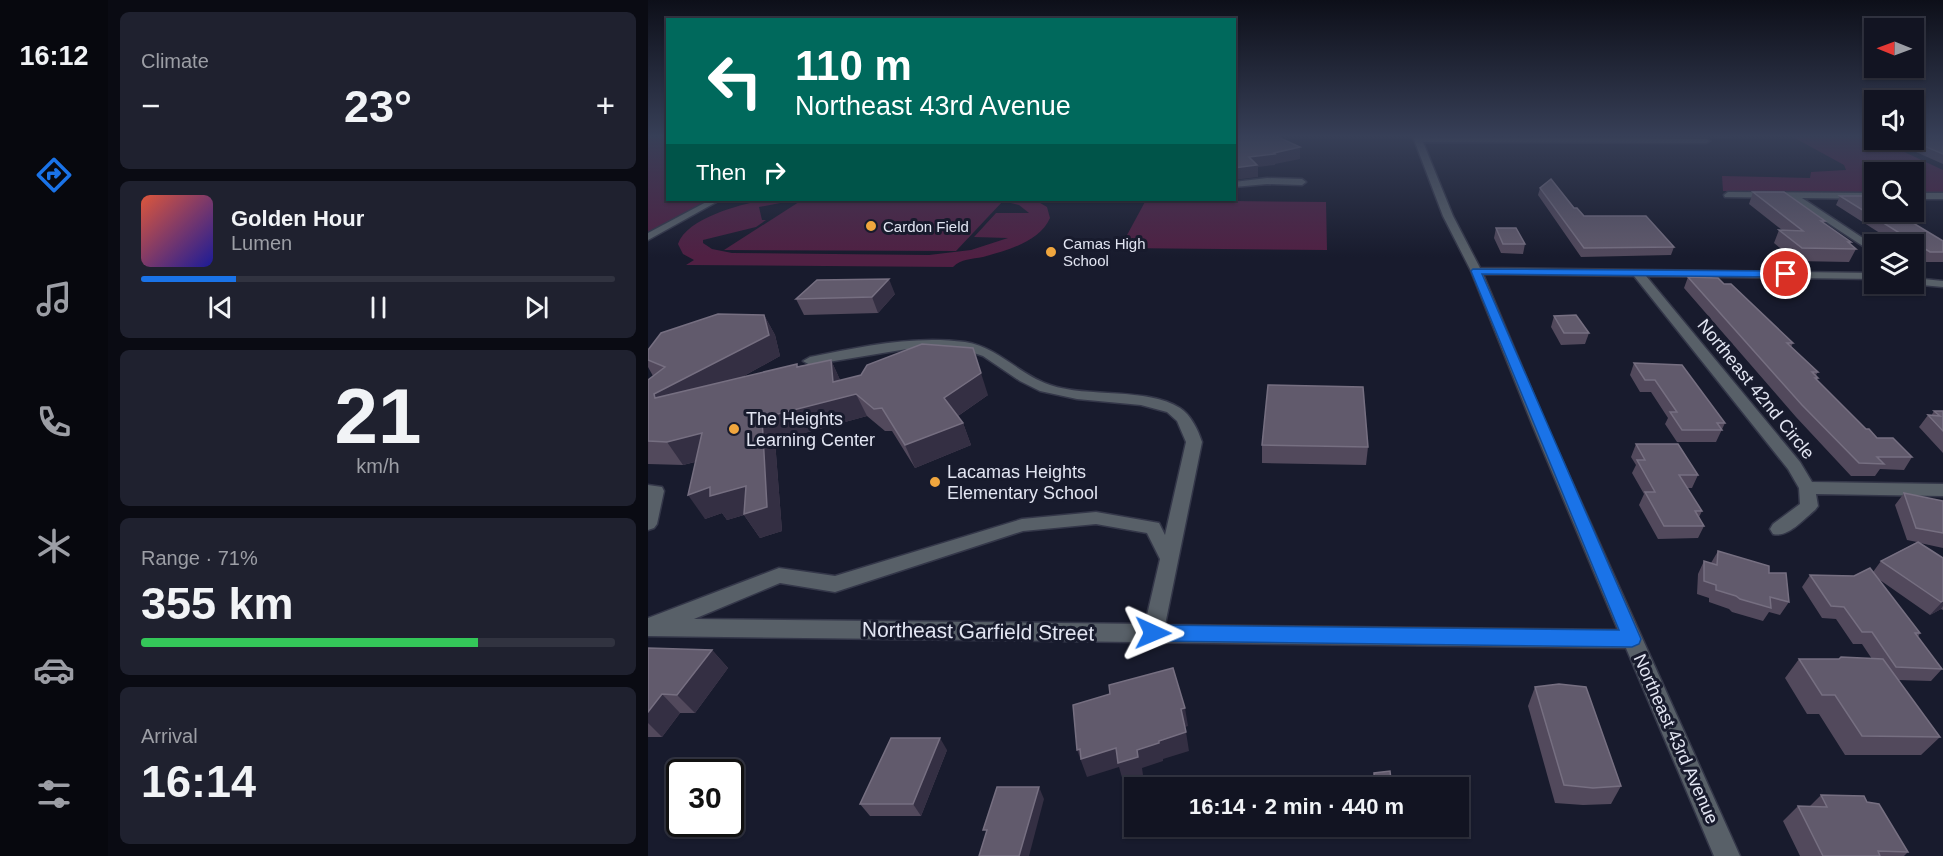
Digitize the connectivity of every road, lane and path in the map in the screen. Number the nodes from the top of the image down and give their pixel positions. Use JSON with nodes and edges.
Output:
{"nodes":[{"id":1,"x":1432,"y":177,"type":"edge"},
{"id":2,"x":1302,"y":182,"type":"dead end"},
{"id":3,"x":1236,"y":185,"type":"edge"},
{"id":4,"x":1728,"y":195,"type":"dead end"},
{"id":5,"x":1792,"y":196,"type":"junction"},
{"id":6,"x":1864,"y":196,"type":"edge"},
{"id":7,"x":1924,"y":196,"type":"edge"},
{"id":8,"x":1943,"y":196,"type":"edge"},
{"id":9,"x":714,"y":201,"type":"edge"},
{"id":10,"x":648,"y":237,"type":"edge"},
{"id":11,"x":1864,"y":244,"type":"edge"},
{"id":12,"x":1476,"y":271,"type":"junction"},
{"id":13,"x":1637,"y":273,"type":"junction"},
{"id":14,"x":1864,"y":276,"type":"edge"},
{"id":15,"x":1924,"y":281,"type":"edge"},
{"id":16,"x":1943,"y":284,"type":"edge"},
{"id":17,"x":810,"y":361,"type":"dead end"},
{"id":18,"x":1807,"y":488,"type":"junction"},
{"id":19,"x":1943,"y":490,"type":"edge"},
{"id":20,"x":648,"y":491,"type":"edge"},
{"id":21,"x":648,"y":524,"type":"edge"},
{"id":22,"x":1779,"y":529,"type":"dead end"},
{"id":23,"x":1169,"y":559,"type":"junction"},
{"id":24,"x":650,"y":627,"type":"edge"},
{"id":25,"x":1153,"y":633,"type":"junction"},
{"id":26,"x":1632,"y":639,"type":"junction"},
{"id":27,"x":1727,"y":856,"type":"edge"}],
"edges":[{"from":1,"to":12,"type":"street","name":"Northeast 43rd Avenue"},
{"from":2,"to":3,"type":"street"},
{"from":4,"to":5,"type":"street"},
{"from":5,"to":6,"type":"street"},
{"from":5,"to":11,"type":"street"},
{"from":7,"to":8,"type":"street"},
{"from":9,"to":10,"type":"street"},
{"from":12,"to":13,"type":"street"},
{"from":12,"to":26,"type":"street","name":"Northeast 43rd Avenue"},
{"from":13,"to":14,"type":"street"},
{"from":13,"to":18,"type":"street","name":"Northeast 42nd Circle"},
{"from":15,"to":16,"type":"street"},
{"from":17,"to":23,"type":"street"},
{"from":18,"to":19,"type":"street"},
{"from":18,"to":22,"type":"street","name":"Northeast 42nd Circle"},
{"from":20,"to":21,"type":"street"},
{"from":23,"to":24,"type":"street"},
{"from":23,"to":25,"type":"street"},
{"from":24,"to":25,"type":"street","name":"Northeast Garfield Street"},
{"from":25,"to":26,"type":"street","name":"Northeast Garfield Street"},
{"from":26,"to":27,"type":"street","name":"Northeast 43rd Avenue"}]}
